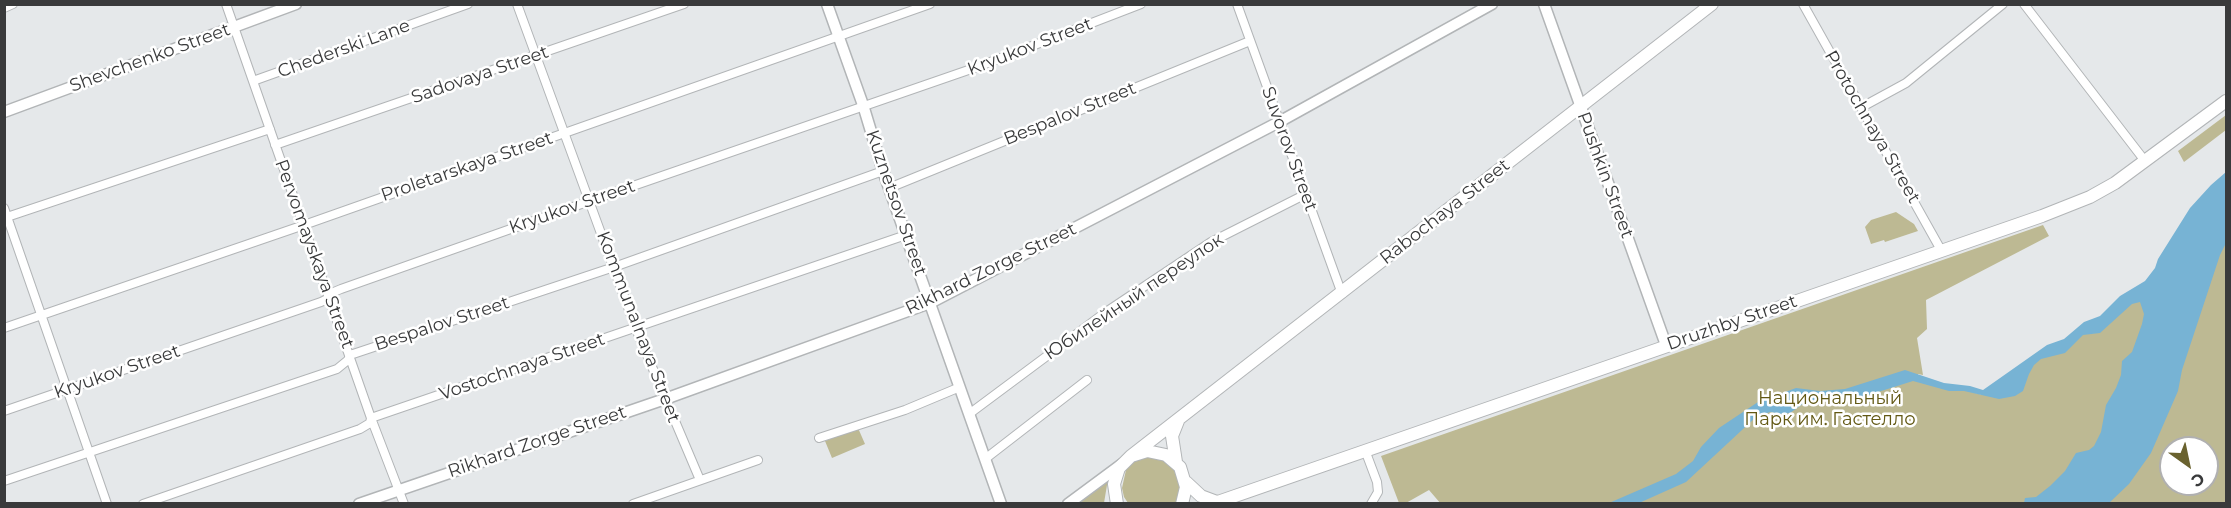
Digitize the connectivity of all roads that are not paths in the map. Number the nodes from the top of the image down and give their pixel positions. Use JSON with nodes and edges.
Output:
{"nodes":[{"id":1,"x":13,"y":4,"type":"edge"},
{"id":2,"x":226,"y":4,"type":"edge"},
{"id":3,"x":296,"y":4,"type":"edge"},
{"id":4,"x":468,"y":4,"type":"edge"},
{"id":5,"x":517,"y":4,"type":"edge"},
{"id":6,"x":684,"y":4,"type":"edge"},
{"id":7,"x":827,"y":4,"type":"edge"},
{"id":8,"x":930,"y":4,"type":"edge"},
{"id":9,"x":1142,"y":4,"type":"edge"},
{"id":10,"x":1237,"y":4,"type":"edge"},
{"id":11,"x":1492,"y":4,"type":"edge"},
{"id":12,"x":1544,"y":4,"type":"edge"},
{"id":13,"x":1712,"y":4,"type":"edge"},
{"id":14,"x":1803,"y":4,"type":"edge"},
{"id":15,"x":2003,"y":4,"type":"edge"},
{"id":16,"x":2025,"y":5,"type":"edge"},
{"id":17,"x":4,"y":8,"type":"edge"},
{"id":18,"x":234,"y":26,"type":"junction"},
{"id":19,"x":839,"y":37,"type":"junction"},
{"id":20,"x":1250,"y":41,"type":"junction"},
{"id":21,"x":535,"y":57,"type":"junction"},
{"id":22,"x":253,"y":81,"type":"junction"},
{"id":23,"x":2226,"y":101,"type":"edge"},
{"id":24,"x":863,"y":105,"type":"junction"},
{"id":25,"x":1581,"y":106,"type":"junction"},
{"id":26,"x":1862,"y":107,"type":"junction"},
{"id":27,"x":4,"y":112,"type":"edge"},
{"id":28,"x":1279,"y":122,"type":"junction"},
{"id":29,"x":270,"y":129,"type":"junction"},
{"id":30,"x":564,"y":133,"type":"junction"},
{"id":31,"x":275,"y":145,"type":"junction"},
{"id":32,"x":2145,"y":161,"type":"junction"},
{"id":33,"x":883,"y":171,"type":"junction"},
{"id":34,"x":889,"y":188,"type":"junction"},
{"id":35,"x":1306,"y":194,"type":"junction"},
{"id":36,"x":589,"y":201,"type":"junction"},
{"id":37,"x":6,"y":215,"type":"edge"},
{"id":38,"x":304,"y":225,"type":"junction"},
{"id":39,"x":906,"y":235,"type":"junction"},
{"id":40,"x":1941,"y":250,"type":"junction"},
{"id":41,"x":614,"y":267,"type":"junction"},
{"id":42,"x":329,"y":294,"type":"junction"},
{"id":43,"x":1342,"y":294,"type":"junction"},
{"id":44,"x":930,"y":303,"type":"junction"},
{"id":45,"x":41,"y":315,"type":"junction"},
{"id":46,"x":4,"y":328,"type":"edge"},
{"id":47,"x":636,"y":329,"type":"junction"},
{"id":48,"x":1666,"y":345,"type":"junction"},
{"id":49,"x":350,"y":355,"type":"junction"},
{"id":50,"x":1087,"y":380,"type":"dead end"},
{"id":51,"x":960,"y":387,"type":"junction"},
{"id":52,"x":69,"y":389,"type":"junction"},
{"id":53,"x":665,"y":399,"type":"junction"},
{"id":54,"x":4,"y":411,"type":"edge"},
{"id":55,"x":969,"y":414,"type":"junction"},
{"id":56,"x":371,"y":418,"type":"junction"},
{"id":57,"x":1179,"y":420,"type":"junction"},
{"id":58,"x":819,"y":438,"type":"dead end"},
{"id":59,"x":1365,"y":450,"type":"junction"},
{"id":60,"x":90,"y":453,"type":"junction"},
{"id":61,"x":985,"y":459,"type":"junction"},
{"id":62,"x":758,"y":460,"type":"dead end"},
{"id":63,"x":1126,"y":460,"type":"junction"},
{"id":64,"x":1176,"y":462,"type":"junction"},
{"id":65,"x":700,"y":480,"type":"junction"},
{"id":66,"x":4,"y":481,"type":"edge"},
{"id":67,"x":1186,"y":482,"type":"junction"},
{"id":68,"x":399,"y":489,"type":"junction"},
{"id":69,"x":1115,"y":501,"type":"edge"},
{"id":70,"x":1214,"y":503,"type":"edge"},
{"id":71,"x":107,"y":504,"type":"edge"},
{"id":72,"x":143,"y":504,"type":"edge"},
{"id":73,"x":359,"y":504,"type":"edge"},
{"id":74,"x":404,"y":504,"type":"edge"},
{"id":75,"x":633,"y":504,"type":"edge"},
{"id":76,"x":1001,"y":504,"type":"edge"},
{"id":77,"x":1068,"y":504,"type":"edge"},
{"id":78,"x":1182,"y":504,"type":"edge"},
{"id":79,"x":1371,"y":504,"type":"edge"}],
"edges":[{"from":1,"to":17,"type":"street"},
{"from":2,"to":18,"type":"street","name":"Pervomayskaya Street"},
{"from":3,"to":18,"type":"street","name":"Shevchenko Street"},
{"from":4,"to":22,"type":"street","name":"Chederski Lane"},
{"from":5,"to":21,"type":"street","name":"Kommunalnaya Street"},
{"from":6,"to":21,"type":"street","name":"Sadovaya Street"},
{"from":7,"to":19,"type":"street","name":"Kuznetsov Street"},
{"from":8,"to":19,"type":"street","name":"Proletarskaya Street"},
{"from":9,"to":24,"type":"street","name":"Kryukov Street"},
{"from":10,"to":20,"type":"street","name":"Suvorov Street"},
{"from":11,"to":28,"type":"street","name":"Rikhard Zorge Street"},
{"from":12,"to":25,"type":"street","name":"Pushkin Street"},
{"from":13,"to":25,"type":"main road","name":"Rabochaya Street"},
{"from":14,"to":26,"type":"street","name":"Protochnaya Street"},
{"from":15,"to":26,"type":"street"},
{"from":16,"to":32,"type":"street"},
{"from":18,"to":22,"type":"street","name":"Pervomayskaya Street"},
{"from":18,"to":27,"type":"street","name":"Shevchenko Street"},
{"from":19,"to":24,"type":"street","name":"Kuznetsov Street"},
{"from":19,"to":30,"type":"street","name":"Proletarskaya Street"},
{"from":20,"to":28,"type":"street","name":"Suvorov Street"},
{"from":20,"to":34,"type":"street","name":"Bespalov Street"},
{"from":21,"to":30,"type":"street","name":"Kommunalnaya Street"},
{"from":21,"to":31,"type":"street","name":"Sadovaya Street"},
{"from":22,"to":29,"type":"street","name":"Pervomayskaya Street"},
{"from":23,"to":32,"type":"main road","name":"Druzhby Street"},
{"from":24,"to":33,"type":"street","name":"Kuznetsov Street"},
{"from":24,"to":36,"type":"street","name":"Kryukov Street"},
{"from":25,"to":43,"type":"main road","name":"Rabochaya Street"},
{"from":25,"to":48,"type":"street","name":"Pushkin Street"},
{"from":26,"to":40,"type":"street","name":"Protochnaya Street"},
{"from":28,"to":35,"type":"street","name":"Suvorov Street"},
{"from":28,"to":44,"type":"street","name":"Rikhard Zorge Street"},
{"from":29,"to":31,"type":"street","name":"Pervomayskaya Street"},
{"from":29,"to":37,"type":"street"},
{"from":30,"to":36,"type":"street","name":"Kommunalnaya Street"},
{"from":30,"to":38,"type":"street","name":"Proletarskaya Street"},
{"from":31,"to":38,"type":"street","name":"Pervomayskaya Street"},
{"from":32,"to":40,"type":"main road","name":"Druzhby Street"},
{"from":33,"to":34,"type":"street","name":"Kuznetsov Street"},
{"from":33,"to":41,"type":"street","name":"Bespalov Street"},
{"from":34,"to":39,"type":"street","name":"Kuznetsov Street"},
{"from":35,"to":43,"type":"street","name":"Suvorov Street"},
{"from":35,"to":55,"type":"street","name":"Юбилейный переулок"},
{"from":36,"to":41,"type":"street","name":"Kommunalnaya Street"},
{"from":36,"to":42,"type":"street","name":"Kryukov Street"},
{"from":37,"to":45,"type":"street"},
{"from":38,"to":42,"type":"street","name":"Pervomayskaya Street"},
{"from":38,"to":45,"type":"street","name":"Proletarskaya Street"},
{"from":39,"to":44,"type":"street","name":"Kuznetsov Street"},
{"from":39,"to":47,"type":"street","name":"Vostochnaya Street"},
{"from":40,"to":48,"type":"main road","name":"Druzhby Street"},
{"from":41,"to":47,"type":"street","name":"Kommunalnaya Street"},
{"from":41,"to":49,"type":"street","name":"Bespalov Street"},
{"from":42,"to":49,"type":"street","name":"Pervomayskaya Street"},
{"from":42,"to":52,"type":"street","name":"Kryukov Street"},
{"from":43,"to":57,"type":"main road","name":"Rabochaya Street"},
{"from":44,"to":51,"type":"street","name":"Kuznetsov Street"},
{"from":44,"to":53,"type":"street","name":"Rikhard Zorge Street"},
{"from":45,"to":46,"type":"street","name":"Proletarskaya Street"},
{"from":45,"to":52,"type":"street"},
{"from":47,"to":53,"type":"street","name":"Kommunalnaya Street"},
{"from":47,"to":56,"type":"street","name":"Vostochnaya Street"},
{"from":48,"to":59,"type":"main road","name":"Druzhby Street"},
{"from":49,"to":56,"type":"street","name":"Pervomayskaya Street"},
{"from":49,"to":60,"type":"street","name":"Bespalov Street"},
{"from":50,"to":61,"type":"street"},
{"from":51,"to":55,"type":"street","name":"Kuznetsov Street"},
{"from":51,"to":58,"type":"street"},
{"from":52,"to":54,"type":"street","name":"Kryukov Street"},
{"from":52,"to":60,"type":"street"},
{"from":53,"to":65,"type":"street","name":"Kommunalnaya Street"},
{"from":53,"to":68,"type":"street","name":"Rikhard Zorge Street"},
{"from":55,"to":61,"type":"street","name":"Kuznetsov Street"},
{"from":56,"to":68,"type":"street","name":"Pervomayskaya Street"},
{"from":56,"to":72,"type":"street","name":"Vostochnaya Street"},
{"from":57,"to":63,"type":"main road","name":"Rabochaya Street"},
{"from":57,"to":64,"type":"main road"},
{"from":59,"to":70,"type":"main road","name":"Druzhby Street"},
{"from":59,"to":79,"type":"street"},
{"from":60,"to":66,"type":"street","name":"Bespalov Street"},
{"from":60,"to":71,"type":"street"},
{"from":61,"to":76,"type":"street","name":"Kuznetsov Street"},
{"from":62,"to":65,"type":"street"},
{"from":63,"to":64,"type":"main road"},
{"from":63,"to":69,"type":"main road"},
{"from":63,"to":77,"type":"street"},
{"from":64,"to":67,"type":"main road"},
{"from":65,"to":75,"type":"street"},
{"from":67,"to":70,"type":"main road","name":"Druzhby Street"},
{"from":67,"to":78,"type":"main road"},
{"from":68,"to":73,"type":"street","name":"Rikhard Zorge Street"},
{"from":68,"to":74,"type":"street","name":"Pervomayskaya Street"}]}
